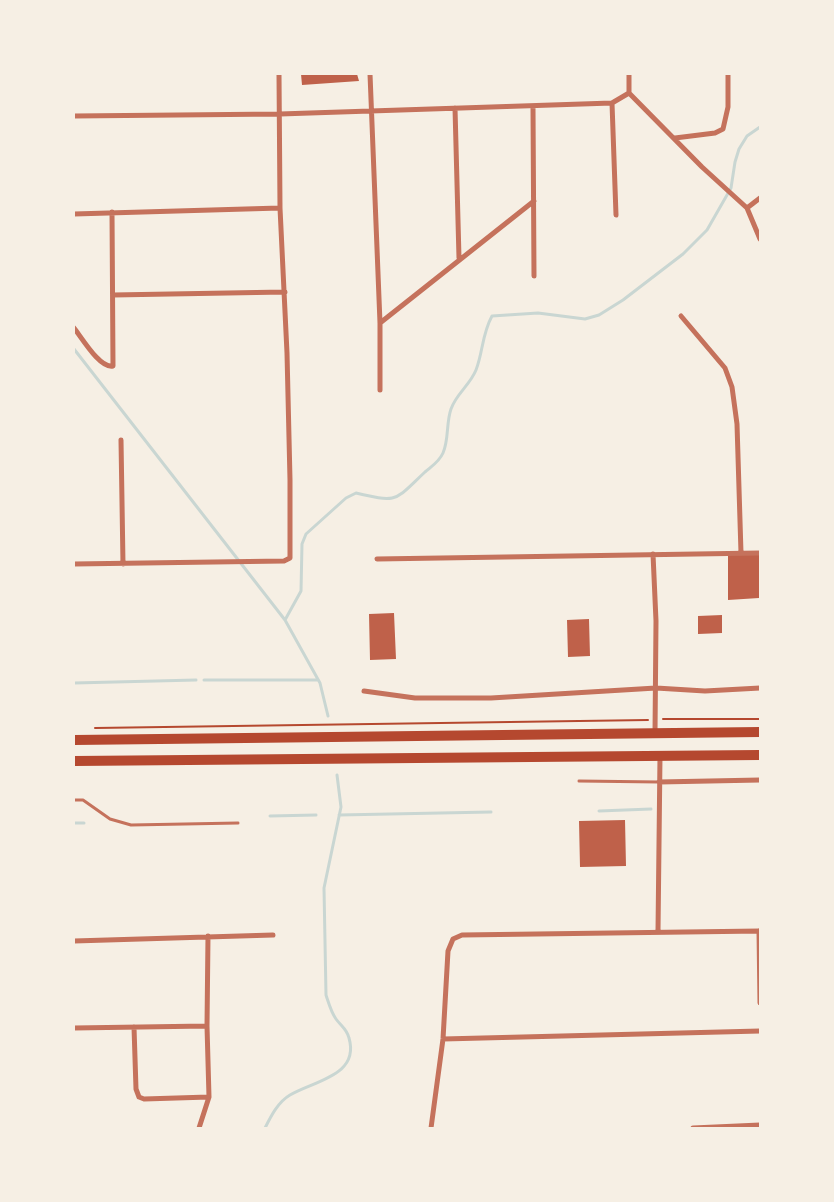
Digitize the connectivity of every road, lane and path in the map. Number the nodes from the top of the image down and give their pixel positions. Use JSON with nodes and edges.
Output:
{"nodes":[{"id":1,"x":279,"y":74,"type":"edge"},
{"id":2,"x":370,"y":74,"type":"edge"},
{"id":3,"x":629,"y":74,"type":"edge"},
{"id":4,"x":728,"y":74,"type":"edge"},
{"id":5,"x":628,"y":93,"type":"junction"},
{"id":6,"x":612,"y":103,"type":"junction"},
{"id":7,"x":533,"y":106,"type":"junction"},
{"id":8,"x":455,"y":108,"type":"junction"},
{"id":9,"x":372,"y":111,"type":"junction"},
{"id":10,"x":280,"y":114,"type":"junction"},
{"id":11,"x":74,"y":116,"type":"edge"},
{"id":12,"x":675,"y":138,"type":"junction"},
{"id":13,"x":760,"y":198,"type":"edge"},
{"id":14,"x":534,"y":200,"type":"junction"},
{"id":15,"x":280,"y":208,"type":"junction"},
{"id":16,"x":748,"y":208,"type":"junction"},
{"id":17,"x":112,"y":212,"type":"junction"},
{"id":18,"x":74,"y":214,"type":"edge"},
{"id":19,"x":616,"y":214,"type":"dead end"},
{"id":20,"x":760,"y":239,"type":"edge"},
{"id":21,"x":459,"y":258,"type":"junction"},
{"id":22,"x":534,"y":276,"type":"dead end"},
{"id":23,"x":285,"y":292,"type":"junction"},
{"id":24,"x":114,"y":295,"type":"junction"},
{"id":25,"x":682,"y":316,"type":"dead end"},
{"id":26,"x":380,"y":322,"type":"junction"},
{"id":27,"x":74,"y":328,"type":"edge"},
{"id":28,"x":380,"y":390,"type":"dead end"},
{"id":29,"x":122,"y":440,"type":"dead end"},
{"id":30,"x":760,"y":553,"type":"edge"},
{"id":31,"x":653,"y":554,"type":"junction"},
{"id":32,"x":741,"y":554,"type":"junction"},
{"id":33,"x":377,"y":559,"type":"dead end"},
{"id":34,"x":74,"y":564,"type":"edge"},
{"id":35,"x":124,"y":564,"type":"junction"},
{"id":36,"x":656,"y":688,"type":"junction"},
{"id":37,"x":760,"y":688,"type":"edge"},
{"id":38,"x":364,"y":691,"type":"dead end"},
{"id":39,"x":656,"y":719,"type":"junction"},
{"id":40,"x":760,"y":719,"type":"edge"},
{"id":41,"x":91,"y":728,"type":"dead end"},
{"id":42,"x":760,"y":732,"type":"edge"},
{"id":43,"x":655,"y":733,"type":"junction"},
{"id":44,"x":74,"y":740,"type":"edge"},
{"id":45,"x":760,"y":755,"type":"edge"},
{"id":46,"x":660,"y":756,"type":"junction"},
{"id":47,"x":74,"y":761,"type":"edge"},
{"id":48,"x":760,"y":780,"type":"edge"},
{"id":49,"x":579,"y":781,"type":"dead end"},
{"id":50,"x":659,"y":782,"type":"junction"},
{"id":51,"x":74,"y":800,"type":"edge"},
{"id":52,"x":238,"y":823,"type":"dead end"},
{"id":53,"x":658,"y":931,"type":"junction"},
{"id":54,"x":760,"y":931,"type":"edge"},
{"id":55,"x":273,"y":935,"type":"dead end"},
{"id":56,"x":208,"y":936,"type":"junction"},
{"id":57,"x":74,"y":941,"type":"edge"},
{"id":58,"x":760,"y":1003,"type":"edge"},
{"id":59,"x":207,"y":1026,"type":"junction"},
{"id":60,"x":134,"y":1027,"type":"junction"},
{"id":61,"x":74,"y":1028,"type":"edge"},
{"id":62,"x":760,"y":1031,"type":"edge"},
{"id":63,"x":443,"y":1039,"type":"junction"},
{"id":64,"x":209,"y":1097,"type":"junction"},
{"id":65,"x":760,"y":1124,"type":"edge"},
{"id":66,"x":199,"y":1128,"type":"edge"},
{"id":67,"x":431,"y":1128,"type":"edge"},
{"id":68,"x":693,"y":1128,"type":"edge"}],
"edges":[{"from":1,"to":10,"type":"street"},
{"from":2,"to":9,"type":"street"},
{"from":3,"to":5,"type":"street"},
{"from":4,"to":12,"type":"street"},
{"from":5,"to":6,"type":"street"},
{"from":5,"to":12,"type":"street"},
{"from":6,"to":7,"type":"street"},
{"from":6,"to":19,"type":"street"},
{"from":7,"to":8,"type":"street"},
{"from":7,"to":14,"type":"street"},
{"from":8,"to":9,"type":"street"},
{"from":8,"to":21,"type":"street"},
{"from":9,"to":10,"type":"street"},
{"from":9,"to":26,"type":"street"},
{"from":10,"to":11,"type":"street"},
{"from":10,"to":15,"type":"street"},
{"from":12,"to":16,"type":"street"},
{"from":13,"to":16,"type":"street"},
{"from":14,"to":21,"type":"street"},
{"from":14,"to":22,"type":"street"},
{"from":15,"to":17,"type":"street"},
{"from":15,"to":23,"type":"street"},
{"from":16,"to":20,"type":"street"},
{"from":17,"to":18,"type":"street"},
{"from":17,"to":24,"type":"street"},
{"from":21,"to":26,"type":"street"},
{"from":23,"to":24,"type":"street"},
{"from":23,"to":35,"type":"street"},
{"from":24,"to":27,"type":"street"},
{"from":25,"to":32,"type":"street"},
{"from":26,"to":28,"type":"street"},
{"from":29,"to":35,"type":"street"},
{"from":30,"to":32,"type":"street"},
{"from":31,"to":32,"type":"street"},
{"from":31,"to":33,"type":"street"},
{"from":31,"to":36,"type":"street"},
{"from":34,"to":35,"type":"street"},
{"from":36,"to":37,"type":"street"},
{"from":36,"to":38,"type":"street"},
{"from":36,"to":39,"type":"street"},
{"from":39,"to":40,"type":"path"},
{"from":39,"to":41,"type":"path"},
{"from":39,"to":43,"type":"street"},
{"from":42,"to":43,"type":"main road"},
{"from":43,"to":44,"type":"main road"},
{"from":45,"to":46,"type":"main road"},
{"from":46,"to":47,"type":"main road"},
{"from":46,"to":50,"type":"street"},
{"from":48,"to":50,"type":"street"},
{"from":49,"to":50,"type":"lane"},
{"from":50,"to":53,"type":"street"},
{"from":51,"to":52,"type":"lane"},
{"from":53,"to":54,"type":"street"},
{"from":53,"to":63,"type":"street"},
{"from":54,"to":58,"type":"street"},
{"from":55,"to":56,"type":"street"},
{"from":56,"to":57,"type":"street"},
{"from":56,"to":59,"type":"street"},
{"from":59,"to":60,"type":"street"},
{"from":59,"to":64,"type":"street"},
{"from":60,"to":61,"type":"street"},
{"from":60,"to":64,"type":"street"},
{"from":62,"to":63,"type":"street"},
{"from":63,"to":67,"type":"street"},
{"from":64,"to":66,"type":"street"},
{"from":65,"to":68,"type":"street"}]}
